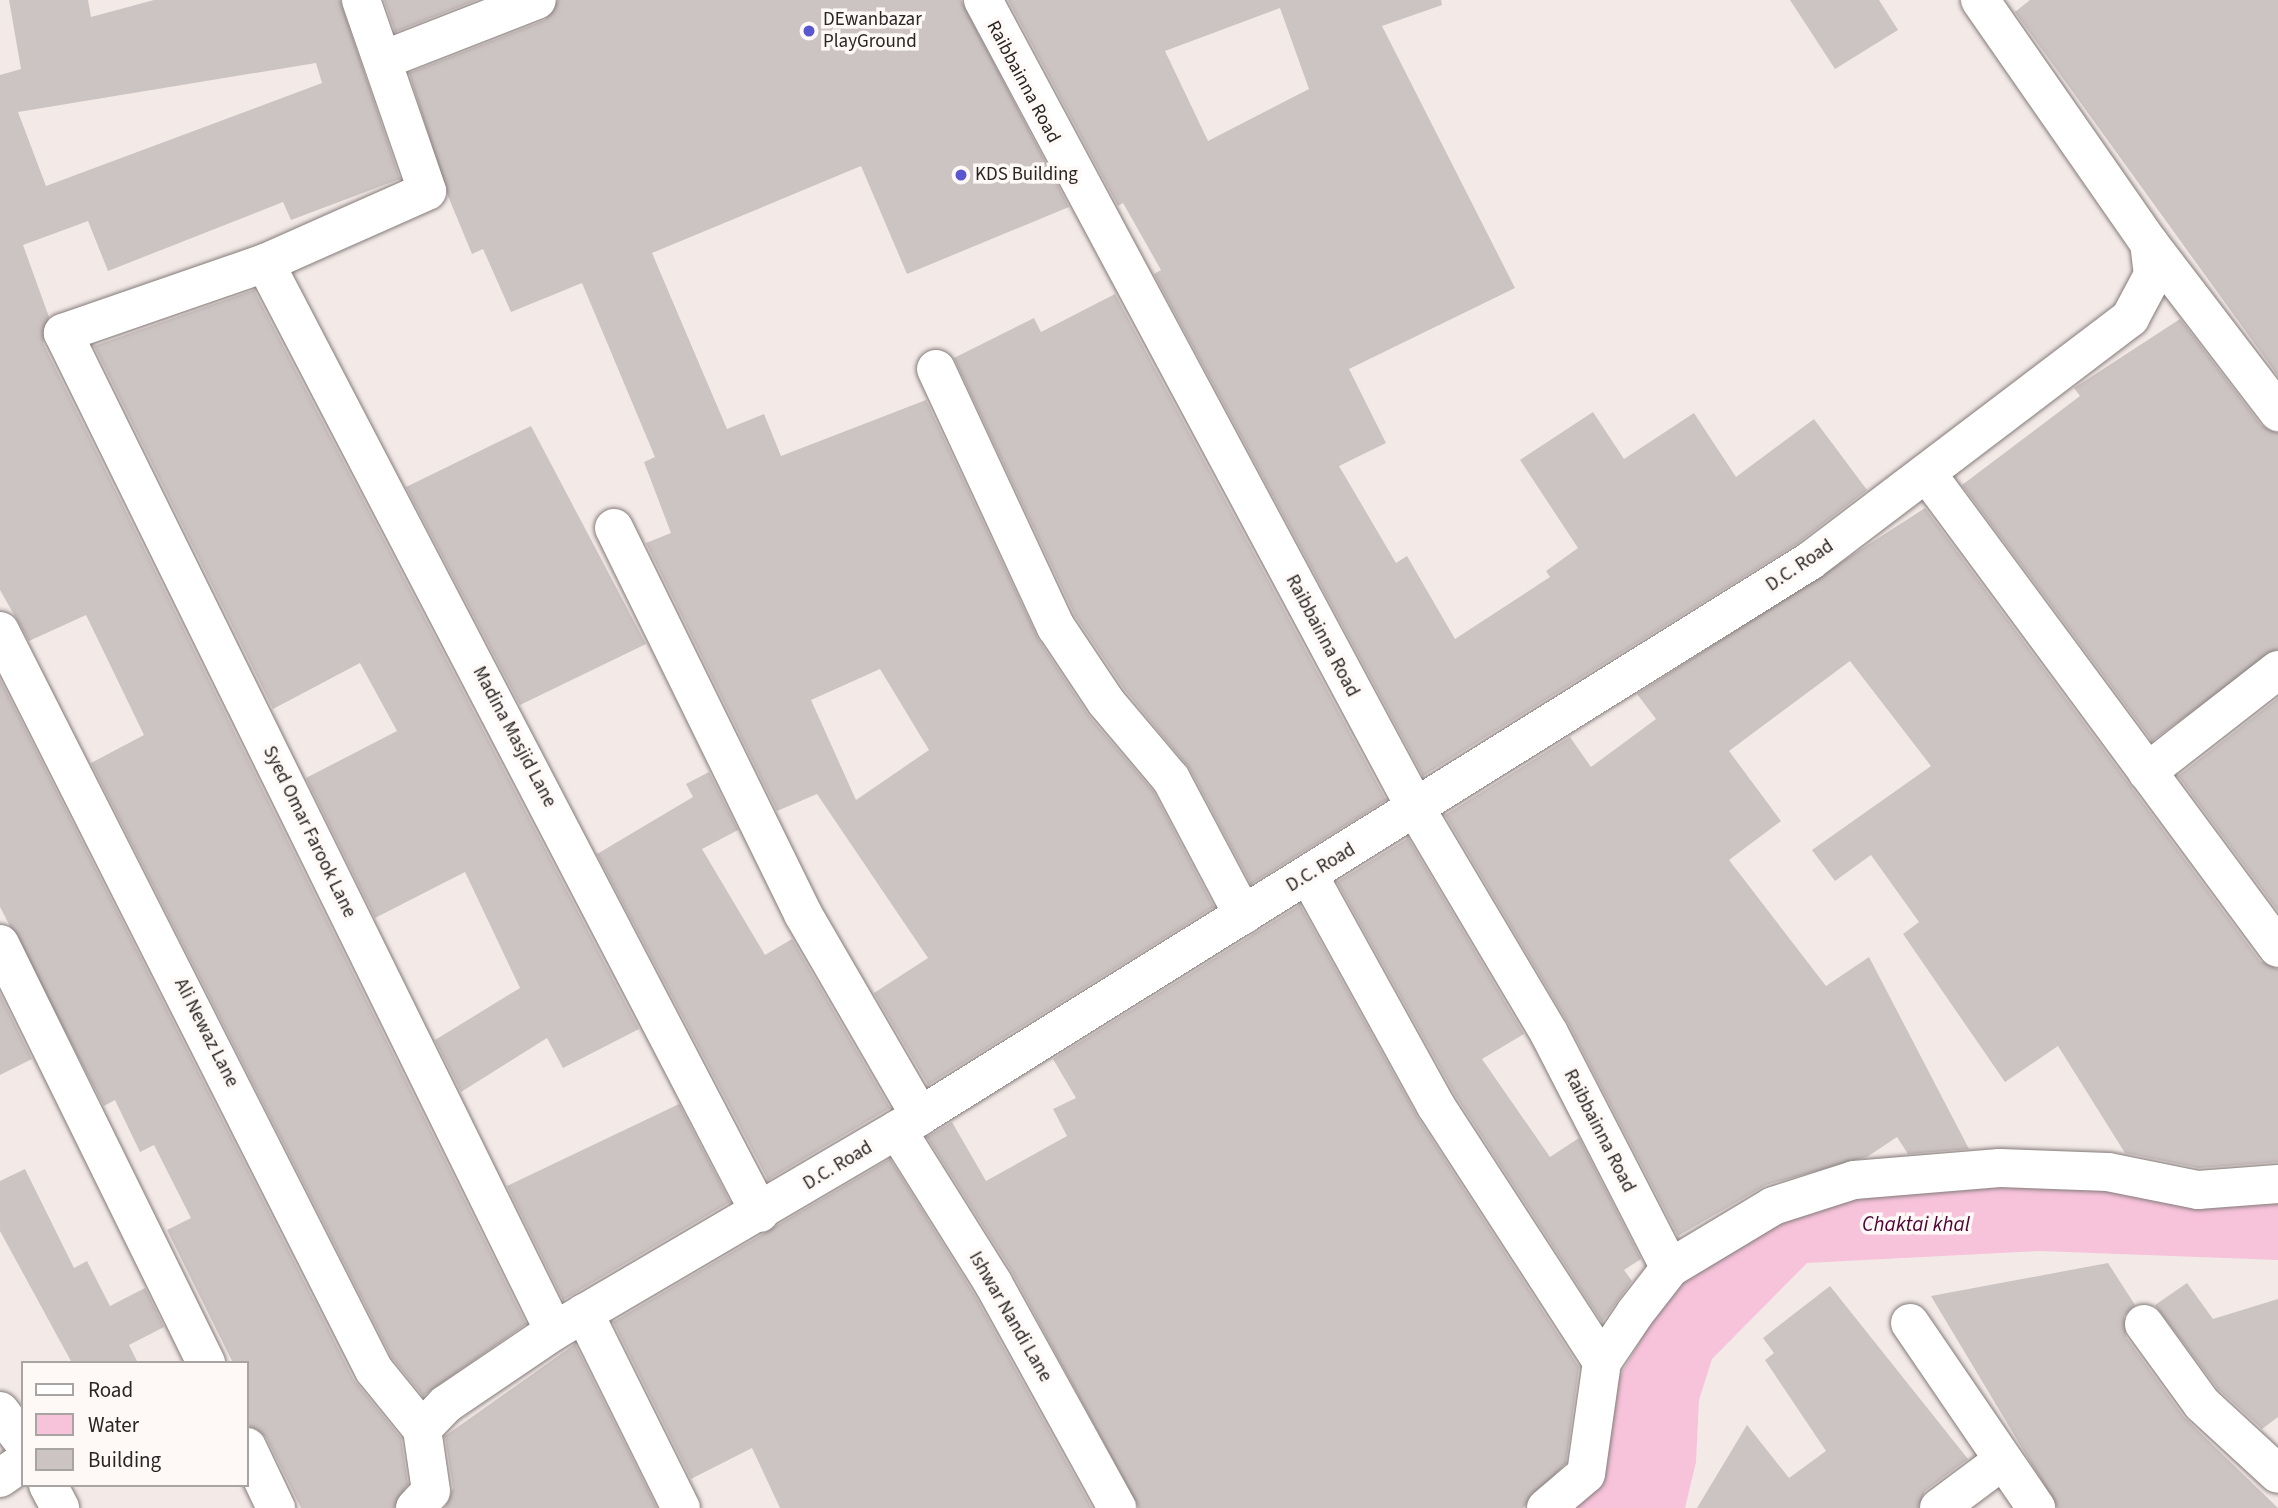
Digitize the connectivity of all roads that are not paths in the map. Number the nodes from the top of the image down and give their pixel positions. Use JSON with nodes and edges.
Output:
{"nodes":[{"id":1,"x":361,"y":0,"type":"edge"},
{"id":2,"x":537,"y":0,"type":"edge"},
{"id":3,"x":983,"y":0,"type":"edge"},
{"id":4,"x":1980,"y":0,"type":"edge"},
{"id":5,"x":383,"y":60,"type":"junction"},
{"id":6,"x":2149,"y":243,"type":"junction"},
{"id":7,"x":265,"y":263,"type":"junction"},
{"id":8,"x":936,"y":369,"type":"dead end"},
{"id":9,"x":2278,"y":412,"type":"edge"},
{"id":10,"x":1928,"y":475,"type":"junction"},
{"id":11,"x":614,"y":527,"type":"dead end"},
{"id":12,"x":0,"y":631,"type":"edge"},
{"id":13,"x":2278,"y":670,"type":"edge"},
{"id":14,"x":2147,"y":772,"type":"junction"},
{"id":15,"x":1416,"y":809,"type":"junction"},
{"id":16,"x":1309,"y":876,"type":"junction"},
{"id":17,"x":1243,"y":915,"type":"junction"},
{"id":18,"x":0,"y":944,"type":"edge"},
{"id":19,"x":2278,"y":948,"type":"edge"},
{"id":20,"x":908,"y":1123,"type":"junction"},
{"id":21,"x":2278,"y":1184,"type":"edge"},
{"id":22,"x":760,"y":1213,"type":"junction"},
{"id":23,"x":1670,"y":1268,"type":"junction"},
{"id":24,"x":569,"y":1322,"type":"junction"},
{"id":25,"x":1910,"y":1323,"type":"dead end"},
{"id":26,"x":2144,"y":1324,"type":"dead end"},
{"id":27,"x":205,"y":1361,"type":"edge"},
{"id":28,"x":1602,"y":1362,"type":"junction"},
{"id":29,"x":0,"y":1411,"type":"edge"},
{"id":30,"x":422,"y":1429,"type":"junction"},
{"id":31,"x":21,"y":1439,"type":"edge"},
{"id":32,"x":248,"y":1449,"type":"edge"},
{"id":33,"x":2002,"y":1461,"type":"junction"},
{"id":34,"x":21,"y":1463,"type":"edge"},
{"id":35,"x":2278,"y":1474,"type":"edge"},
{"id":36,"x":0,"y":1478,"type":"edge"},
{"id":37,"x":49,"y":1487,"type":"edge"},
{"id":38,"x":0,"y":1503,"type":"edge"},
{"id":39,"x":3,"y":1508,"type":"edge"},
{"id":40,"x":60,"y":1508,"type":"edge"},
{"id":41,"x":276,"y":1508,"type":"edge"},
{"id":42,"x":415,"y":1508,"type":"edge"},
{"id":43,"x":681,"y":1508,"type":"edge"},
{"id":44,"x":1117,"y":1508,"type":"edge"},
{"id":45,"x":1546,"y":1508,"type":"edge"},
{"id":46,"x":1939,"y":1508,"type":"edge"},
{"id":47,"x":2036,"y":1508,"type":"edge"}],
"edges":[{"from":1,"to":5,"type":"street"},
{"from":2,"to":5,"type":"street"},
{"from":3,"to":15,"type":"street","name":"Raibbainna Road"},
{"from":4,"to":6,"type":"street"},
{"from":5,"to":7,"type":"street"},
{"from":6,"to":9,"type":"street"},
{"from":6,"to":10,"type":"street","name":"D.C. Road"},
{"from":7,"to":22,"type":"street","name":"Madina Masjid Lane"},
{"from":7,"to":24,"type":"street","name":"Syed Omar Farook Lane"},
{"from":8,"to":17,"type":"street"},
{"from":10,"to":14,"type":"street"},
{"from":10,"to":15,"type":"street","name":"D.C. Road"},
{"from":11,"to":20,"type":"street","name":"Ishwar Nandi Lane"},
{"from":12,"to":30,"type":"street","name":"Ali Newaz Lane"},
{"from":13,"to":14,"type":"street"},
{"from":14,"to":19,"type":"street"},
{"from":15,"to":16,"type":"street","name":"D.C. Road"},
{"from":15,"to":23,"type":"street","name":"Raibbainna Road"},
{"from":16,"to":17,"type":"street","name":"D.C. Road"},
{"from":16,"to":28,"type":"street"},
{"from":17,"to":20,"type":"street","name":"D.C. Road"},
{"from":18,"to":27,"type":"street"},
{"from":20,"to":22,"type":"street","name":"D.C. Road"},
{"from":20,"to":44,"type":"street","name":"Ishwar Nandi Lane"},
{"from":21,"to":23,"type":"street"},
{"from":22,"to":24,"type":"street","name":"D.C. Road"},
{"from":23,"to":28,"type":"street"},
{"from":24,"to":30,"type":"street","name":"D.C. Road"},
{"from":24,"to":43,"type":"street","name":"Syed Omar Farook Lane"},
{"from":25,"to":33,"type":"street"},
{"from":26,"to":35,"type":"street"},
{"from":28,"to":45,"type":"street"},
{"from":29,"to":31,"type":"street"},
{"from":30,"to":42,"type":"street"},
{"from":32,"to":41,"type":"street"},
{"from":33,"to":46,"type":"street"},
{"from":33,"to":47,"type":"street"},
{"from":34,"to":36,"type":"street"},
{"from":37,"to":40,"type":"street"},
{"from":38,"to":39,"type":"street"}]}
